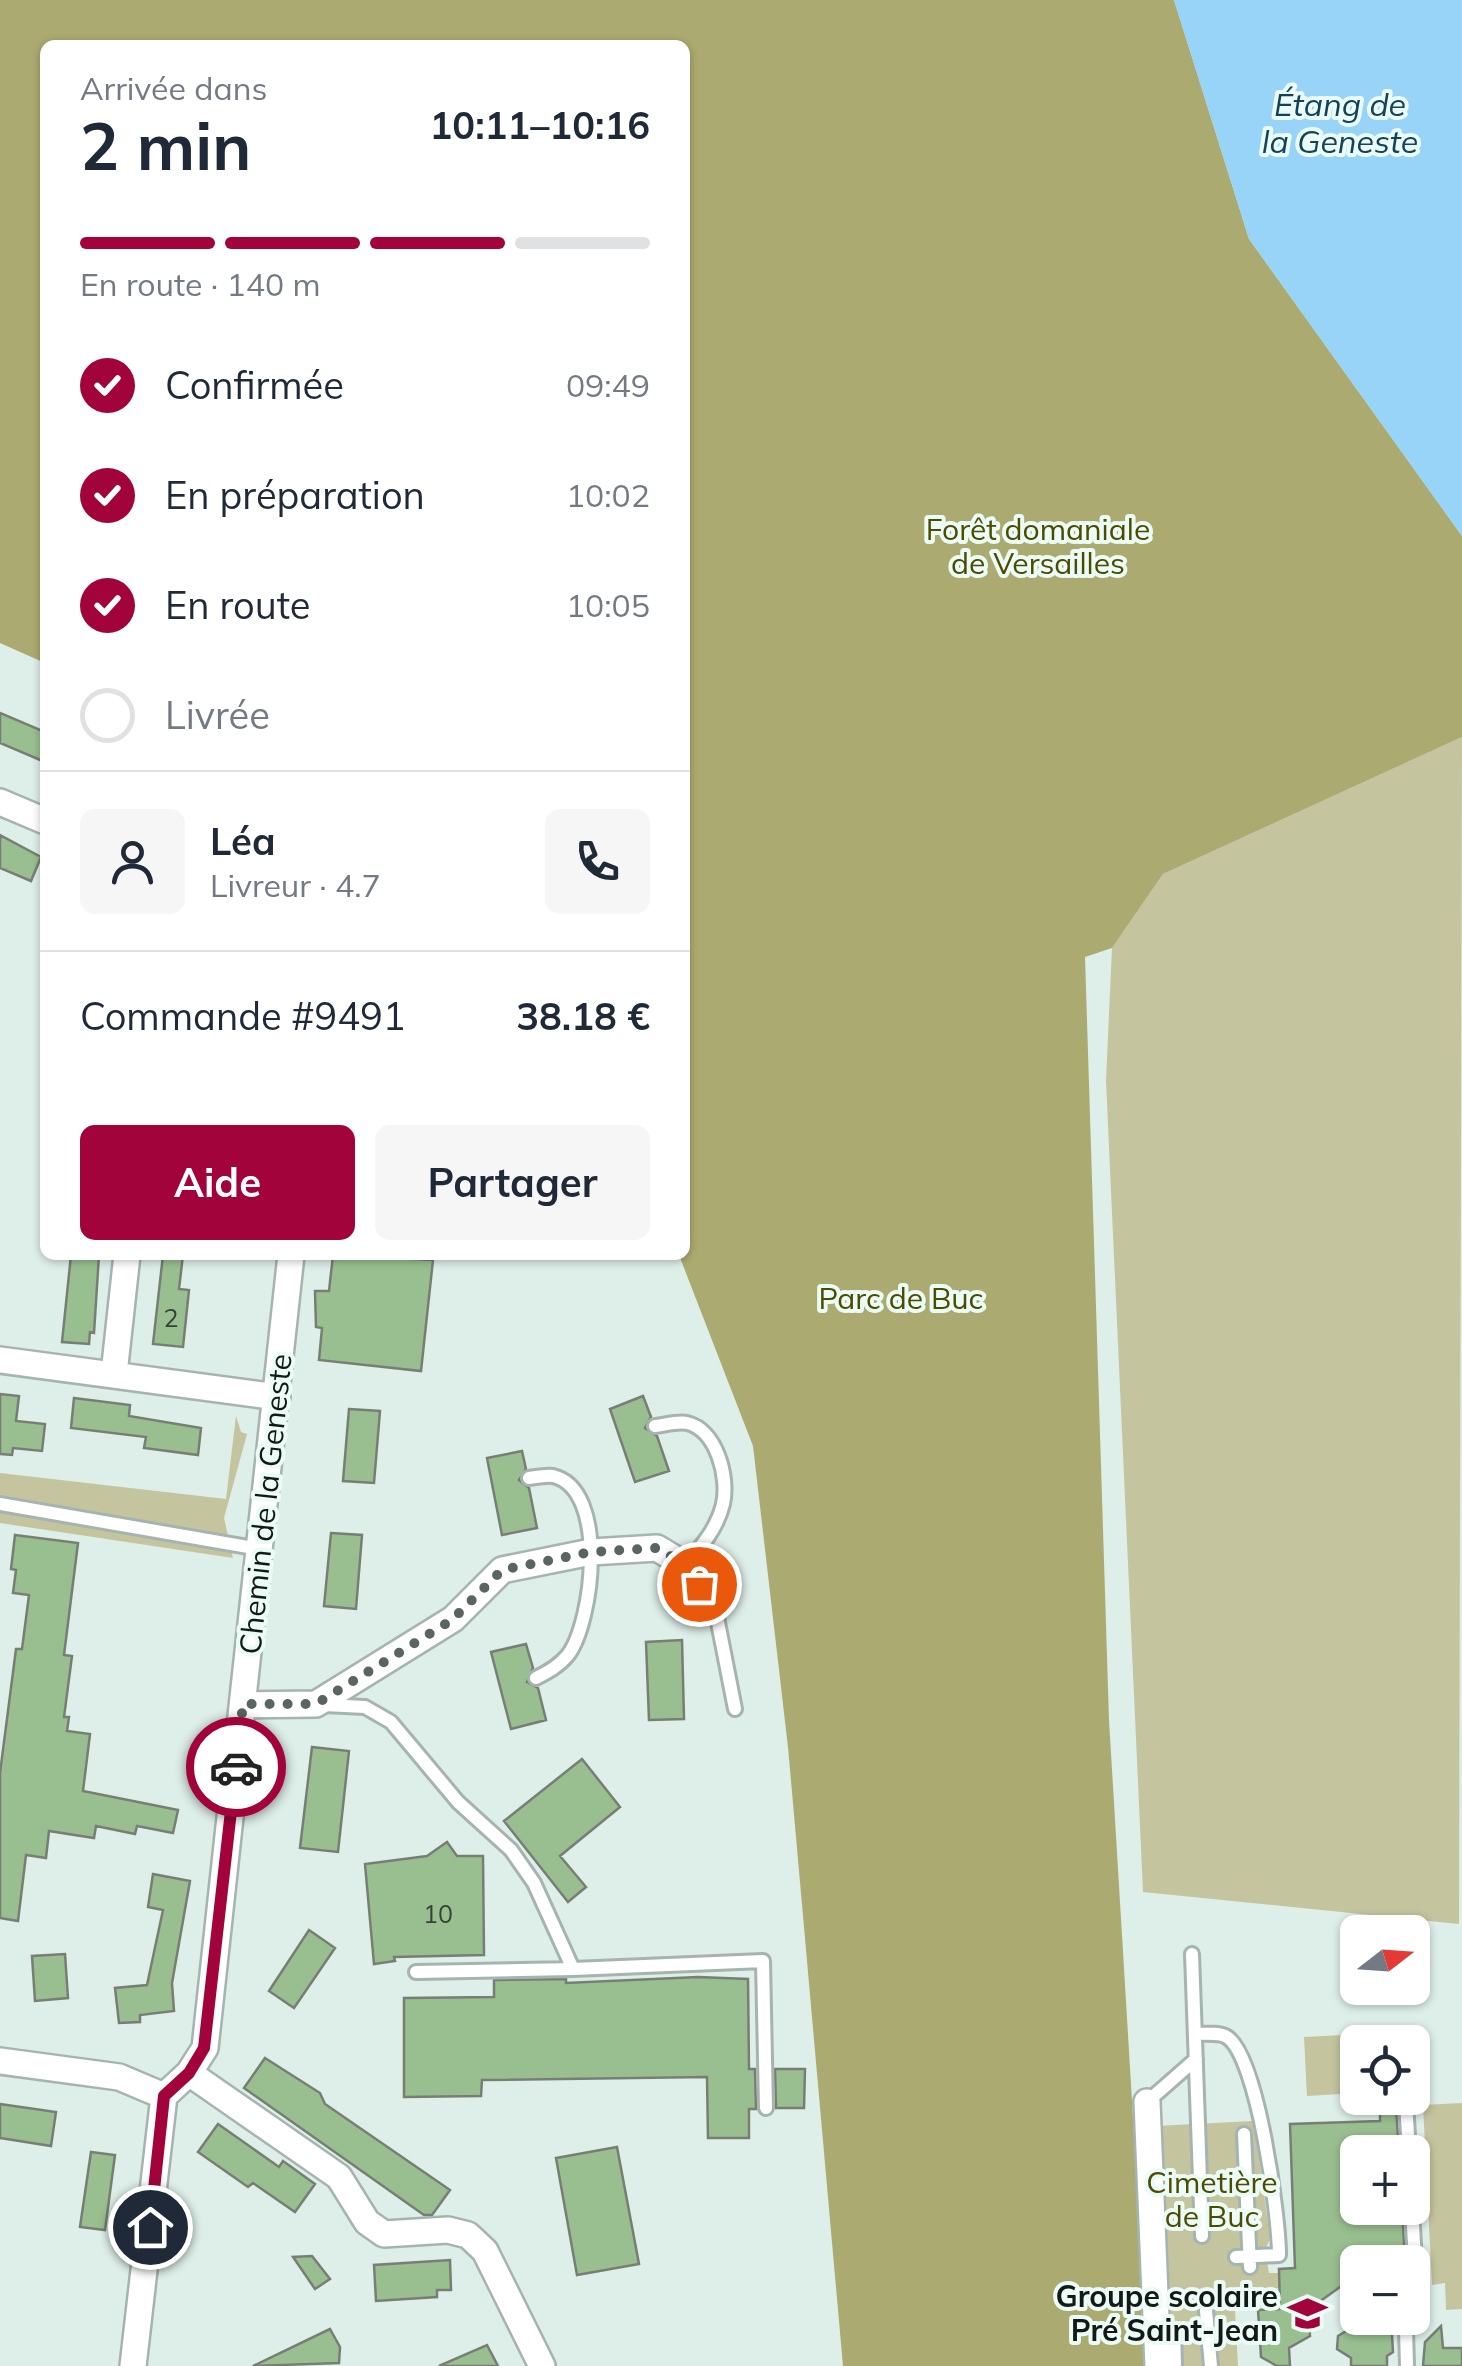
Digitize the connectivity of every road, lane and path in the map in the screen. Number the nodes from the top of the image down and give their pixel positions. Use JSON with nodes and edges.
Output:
{"nodes":[{"id":1,"x":0,"y":802,"type":"edge"},
{"id":2,"x":40,"y":818,"type":"edge"},
{"id":3,"x":126,"y":1260,"type":"edge"},
{"id":4,"x":290,"y":1260,"type":"edge"},
{"id":5,"x":0,"y":1360,"type":"edge"},
{"id":6,"x":114,"y":1374,"type":"junction"},
{"id":7,"x":276,"y":1397,"type":"junction"},
{"id":8,"x":655,"y":1426,"type":"dead end"},
{"id":9,"x":530,"y":1478,"type":"dead end"},
{"id":10,"x":0,"y":1504,"type":"edge"},
{"id":11,"x":260,"y":1548,"type":"junction"},
{"id":12,"x":591,"y":1552,"type":"junction"},
{"id":13,"x":685,"y":1565,"type":"junction"},
{"id":14,"x":536,"y":1678,"type":"dead end"},
{"id":15,"x":243,"y":1704,"type":"junction"},
{"id":16,"x":316,"y":1704,"type":"junction"},
{"id":17,"x":735,"y":1709,"type":"dead end"},
{"id":18,"x":1192,"y":1954,"type":"dead end"},
{"id":19,"x":573,"y":1968,"type":"junction"},
{"id":20,"x":416,"y":1972,"type":"dead end"},
{"id":21,"x":1196,"y":2034,"type":"junction"},
{"id":22,"x":1196,"y":2059,"type":"junction"},
{"id":23,"x":0,"y":2062,"type":"edge"},
{"id":24,"x":189,"y":2073,"type":"junction"},
{"id":25,"x":164,"y":2096,"type":"junction"},
{"id":26,"x":1147,"y":2102,"type":"joint"},
{"id":27,"x":766,"y":2108,"type":"dead end"},
{"id":28,"x":1244,"y":2134,"type":"dead end"},
{"id":29,"x":1202,"y":2236,"type":"dead end"},
{"id":30,"x":1206,"y":2311,"type":"dead end"},
{"id":31,"x":1174,"y":2331,"type":"dead end"},
{"id":32,"x":1406,"y":2335,"type":"edge"},
{"id":33,"x":133,"y":2366,"type":"edge"},
{"id":34,"x":542,"y":2366,"type":"edge"},
{"id":35,"x":1158,"y":2366,"type":"edge"},
{"id":36,"x":1176,"y":2366,"type":"edge"},
{"id":37,"x":1210,"y":2366,"type":"edge"},
{"id":38,"x":1406,"y":2366,"type":"edge"}],
"edges":[{"from":1,"to":2,"type":"street"},
{"from":3,"to":6,"type":"street"},
{"from":4,"to":7,"type":"street","name":"Chemin de la Geneste"},
{"from":5,"to":6,"type":"street"},
{"from":6,"to":7,"type":"street"},
{"from":7,"to":11,"type":"street","name":"Chemin de la Geneste"},
{"from":8,"to":13,"type":"lane"},
{"from":9,"to":12,"type":"lane"},
{"from":10,"to":11,"type":"lane"},
{"from":11,"to":15,"type":"street","name":"Chemin de la Geneste"},
{"from":12,"to":13,"type":"street"},
{"from":12,"to":14,"type":"lane"},
{"from":12,"to":16,"type":"street"},
{"from":13,"to":17,"type":"lane"},
{"from":15,"to":16,"type":"street"},
{"from":15,"to":24,"type":"street","name":"Chemin de la Geneste"},
{"from":16,"to":19,"type":"lane"},
{"from":18,"to":21,"type":"lane"},
{"from":19,"to":20,"type":"lane"},
{"from":19,"to":27,"type":"lane"},
{"from":21,"to":22,"type":"lane"},
{"from":21,"to":28,"type":"lane"},
{"from":22,"to":26,"type":"lane"},
{"from":22,"to":29,"type":"lane"},
{"from":23,"to":25,"type":"street"},
{"from":24,"to":25,"type":"street","name":"Chemin de la Geneste"},
{"from":24,"to":34,"type":"street"},
{"from":25,"to":33,"type":"street"},
{"from":26,"to":35,"type":"street"},
{"from":30,"to":37,"type":"lane"},
{"from":31,"to":36,"type":"lane"},
{"from":32,"to":38,"type":"lane"}]}
